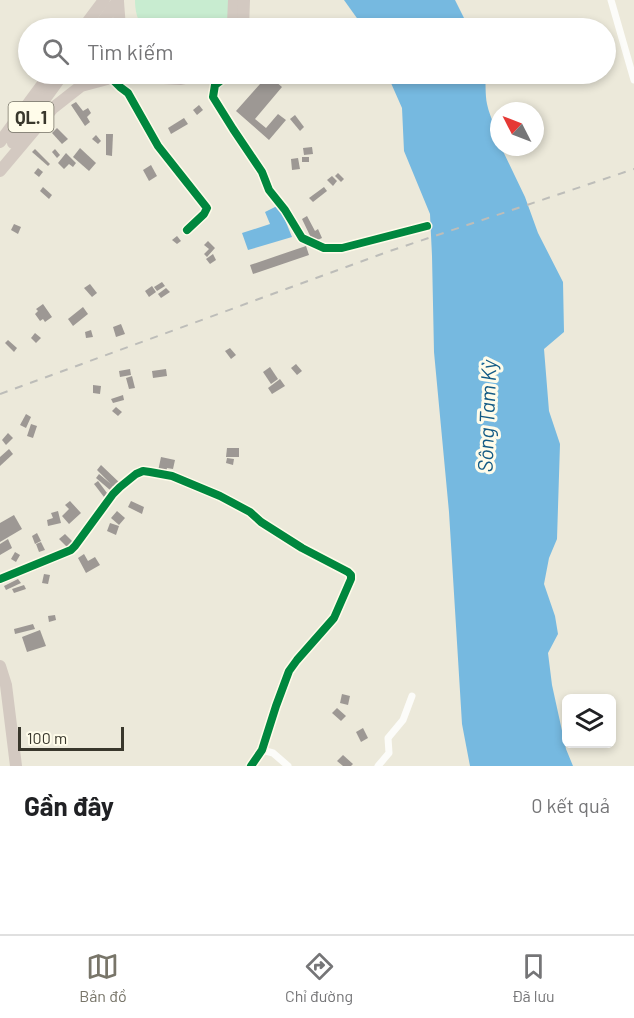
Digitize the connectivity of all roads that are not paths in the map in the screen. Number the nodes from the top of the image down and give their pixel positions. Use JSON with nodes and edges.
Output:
{"nodes":[{"id":1,"x":104,"y":0,"type":"edge"},
{"id":2,"x":234,"y":0,"type":"edge"},
{"id":3,"x":244,"y":0,"type":"edge"},
{"id":4,"x":611,"y":0,"type":"edge"},
{"id":5,"x":118,"y":1,"type":"edge"},
{"id":6,"x":90,"y":18,"type":"edge"},
{"id":7,"x":105,"y":18,"type":"edge"},
{"id":8,"x":119,"y":18,"type":"edge"},
{"id":9,"x":233,"y":18,"type":"edge"},
{"id":10,"x":243,"y":18,"type":"edge"},
{"id":11,"x":634,"y":81,"type":"edge"},
{"id":12,"x":43,"y":84,"type":"edge"},
{"id":13,"x":56,"y":84,"type":"edge"},
{"id":14,"x":88,"y":84,"type":"edge"},
{"id":15,"x":117,"y":84,"type":"edge"},
{"id":16,"x":0,"y":142,"type":"edge"},
{"id":17,"x":0,"y":160,"type":"edge"},
{"id":18,"x":0,"y":171,"type":"edge"},
{"id":19,"x":187,"y":230,"type":"dead end"},
{"id":20,"x":0,"y":579,"type":"edge"},
{"id":21,"x":0,"y":666,"type":"edge"},
{"id":22,"x":3,"y":690,"type":"edge"},
{"id":23,"x":412,"y":696,"type":"dead end"},
{"id":24,"x":262,"y":750,"type":"junction"},
{"id":25,"x":16,"y":766,"type":"edge"},
{"id":26,"x":251,"y":766,"type":"edge"},
{"id":27,"x":288,"y":766,"type":"edge"},
{"id":28,"x":378,"y":766,"type":"edge"}],
"edges":[{"from":1,"to":6,"type":"highway"},
{"from":2,"to":9,"type":"highway"},
{"from":3,"to":10,"type":"highway"},
{"from":4,"to":11,"type":"street"},
{"from":5,"to":7,"type":"highway"},
{"from":5,"to":8,"type":"highway"},
{"from":12,"to":16,"type":"highway","number":"QL.1"},
{"from":13,"to":17,"type":"highway","number":"QL.1"},
{"from":14,"to":18,"type":"highway"},
{"from":15,"to":19,"type":"street"},
{"from":20,"to":24,"type":"street"},
{"from":21,"to":22,"type":"highway"},
{"from":22,"to":25,"type":"highway"},
{"from":23,"to":28,"type":"street"},
{"from":24,"to":26,"type":"street"},
{"from":24,"to":27,"type":"street"}]}
